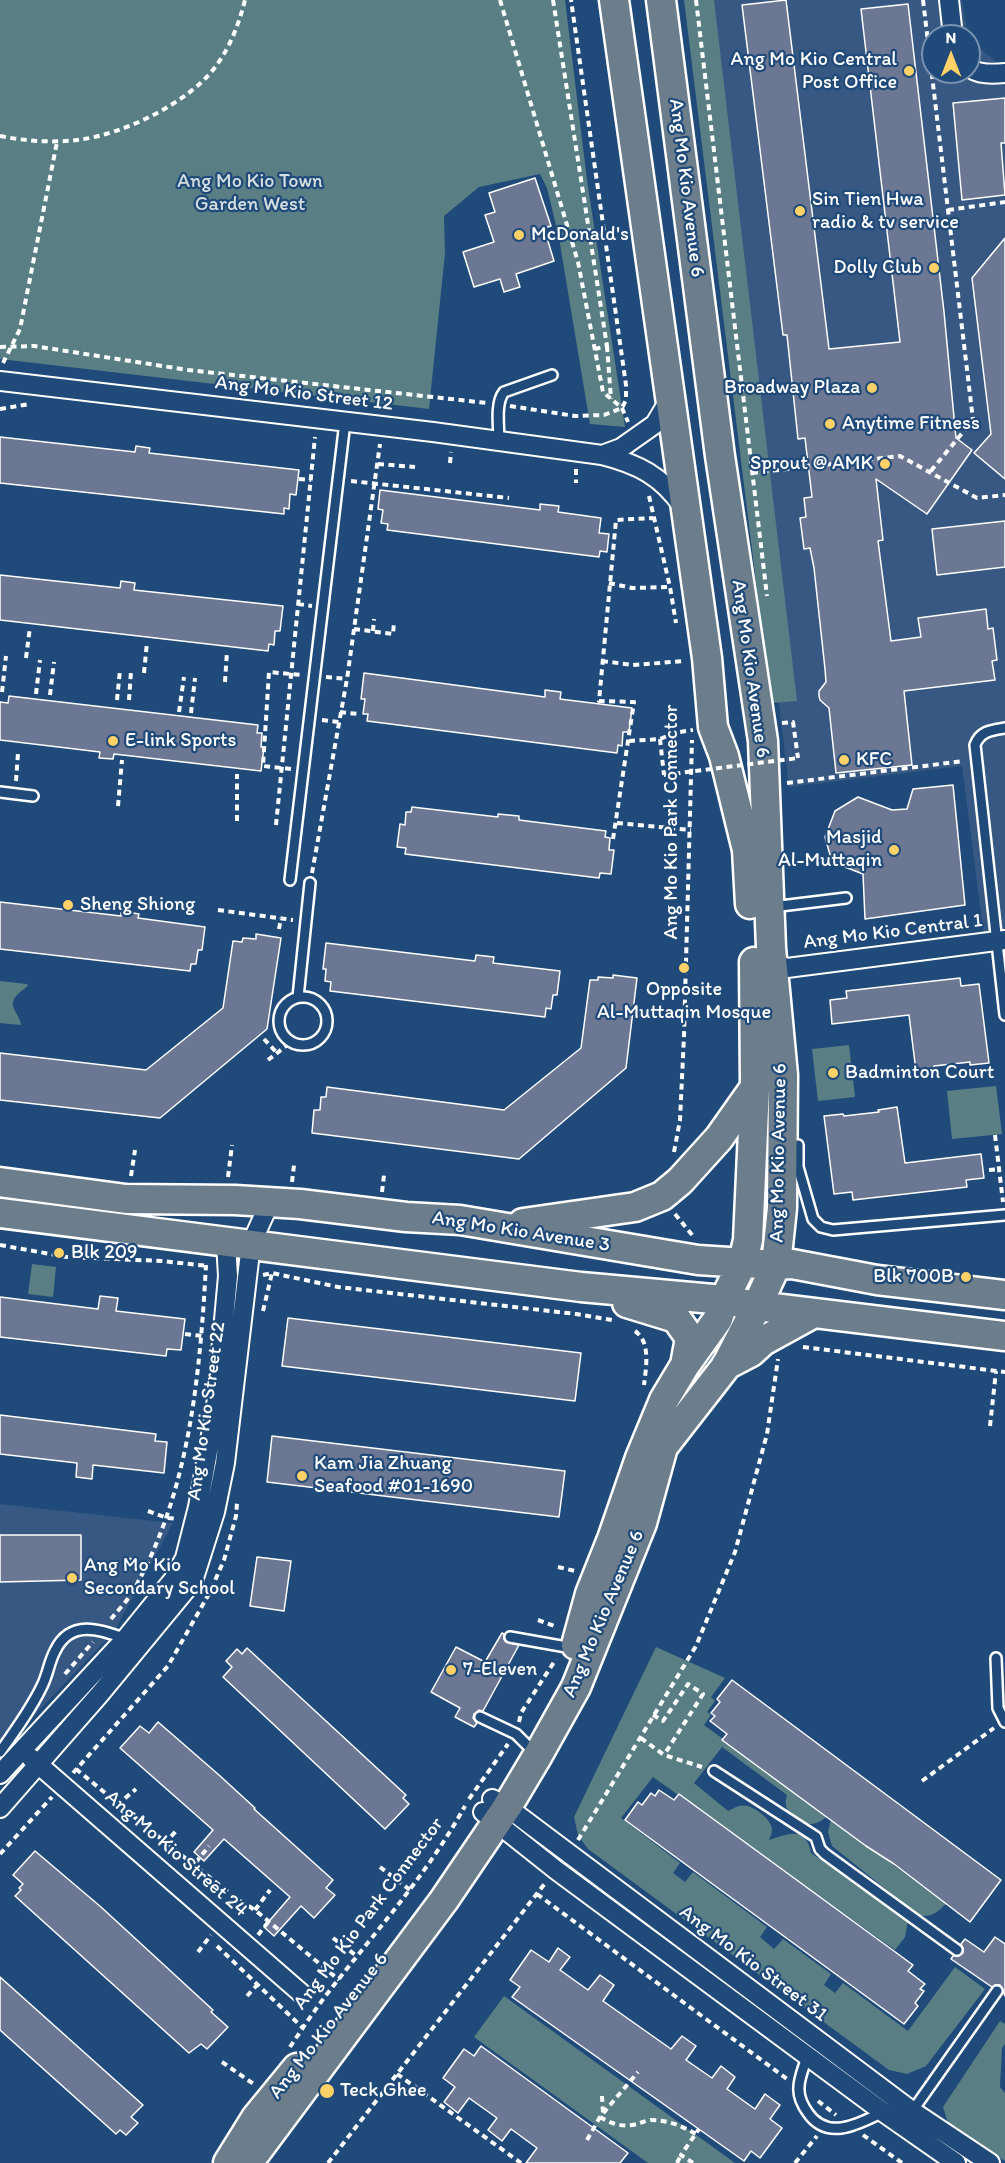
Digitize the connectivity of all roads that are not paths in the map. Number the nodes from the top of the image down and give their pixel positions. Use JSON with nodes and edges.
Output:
{"nodes":[{"id":1,"x":614,"y":0,"type":"edge"},
{"id":2,"x":661,"y":0,"type":"edge"},
{"id":3,"x":950,"y":0,"type":"edge"},
{"id":4,"x":952,"y":24,"type":"edge"},
{"id":5,"x":981,"y":72,"type":"edge"},
{"id":6,"x":1005,"y":73,"type":"edge"},
{"id":7,"x":552,"y":375,"type":"dead end"},
{"id":8,"x":0,"y":381,"type":"edge"},
{"id":9,"x":670,"y":397,"type":"junction"},
{"id":10,"x":345,"y":422,"type":"junction"},
{"id":11,"x":499,"y":441,"type":"junction"},
{"id":12,"x":602,"y":455,"type":"junction"},
{"id":13,"x":686,"y":512,"type":"junction"},
{"id":14,"x":1005,"y":729,"type":"edge"},
{"id":15,"x":0,"y":792,"type":"edge"},
{"id":16,"x":33,"y":796,"type":"dead end"},
{"id":17,"x":290,"y":880,"type":"dead end"},
{"id":18,"x":310,"y":883,"type":"road end"},
{"id":19,"x":846,"y":898,"type":"dead end"},
{"id":20,"x":770,"y":907,"type":"junction"},
{"id":21,"x":1001,"y":941,"type":"edge"},
{"id":22,"x":777,"y":966,"type":"junction"},
{"id":23,"x":298,"y":997,"type":"junction"},
{"id":24,"x":1005,"y":1014,"type":"edge"},
{"id":25,"x":755,"y":1087,"type":"junction"},
{"id":26,"x":798,"y":1145,"type":"dead end"},
{"id":27,"x":7,"y":1183,"type":"edge"},
{"id":28,"x":270,"y":1202,"type":"junction"},
{"id":29,"x":782,"y":1208,"type":"junction"},
{"id":30,"x":5,"y":1214,"type":"edge"},
{"id":31,"x":1005,"y":1215,"type":"edge"},
{"id":32,"x":494,"y":1227,"type":"junction"},
{"id":33,"x":239,"y":1243,"type":"junction"},
{"id":34,"x":743,"y":1262,"type":"junction"},
{"id":35,"x":776,"y":1264,"type":"junction"},
{"id":36,"x":877,"y":1280,"type":"junction"},
{"id":37,"x":581,"y":1287,"type":"junction"},
{"id":38,"x":1005,"y":1295,"type":"edge"},
{"id":39,"x":724,"y":1300,"type":"junction"},
{"id":40,"x":757,"y":1306,"type":"junction"},
{"id":41,"x":814,"y":1313,"type":"junction"},
{"id":42,"x":1005,"y":1336,"type":"edge"},
{"id":43,"x":685,"y":1365,"type":"junction"},
{"id":44,"x":726,"y":1366,"type":"junction"},
{"id":45,"x":510,"y":1637,"type":"dead end"},
{"id":46,"x":132,"y":1643,"type":"junction"},
{"id":47,"x":570,"y":1647,"type":"junction"},
{"id":48,"x":996,"y":1658,"type":"dead end"},
{"id":49,"x":480,"y":1717,"type":"dead end"},
{"id":50,"x":1004,"y":1721,"type":"edge"},
{"id":51,"x":522,"y":1740,"type":"junction"},
{"id":52,"x":21,"y":1749,"type":"junction"},
{"id":53,"x":0,"y":1752,"type":"edge"},
{"id":54,"x":38,"y":1765,"type":"junction"},
{"id":55,"x":714,"y":1771,"type":"road end"},
{"id":56,"x":0,"y":1774,"type":"edge"},
{"id":57,"x":0,"y":1808,"type":"edge"},
{"id":58,"x":494,"y":1810,"type":"junction"},
{"id":59,"x":957,"y":1950,"type":"dead end"},
{"id":60,"x":997,"y":1990,"type":"dead end"},
{"id":61,"x":301,"y":1993,"type":"dead end"},
{"id":62,"x":807,"y":2056,"type":"junction"},
{"id":63,"x":883,"y":2112,"type":"junction"},
{"id":64,"x":907,"y":2118,"type":"junction"},
{"id":65,"x":228,"y":2163,"type":"edge"},
{"id":66,"x":248,"y":2163,"type":"edge"},
{"id":67,"x":956,"y":2163,"type":"edge"},
{"id":68,"x":990,"y":2163,"type":"edge"}],
"edges":[{"from":1,"to":9,"type":"main road","name":"Ang Mo Kio Avenue 6"},
{"from":2,"to":20,"type":"main road","name":"Ang Mo Kio Avenue 6"},
{"from":3,"to":4,"type":"street"},
{"from":5,"to":6,"type":"street"},
{"from":7,"to":11,"type":"lane"},
{"from":8,"to":10,"type":"street","name":"Ang Mo Kio Street 12"},
{"from":9,"to":12,"type":"street"},
{"from":9,"to":13,"type":"main road","name":"Ang Mo Kio Avenue 6"},
{"from":10,"to":11,"type":"street","name":"Ang Mo Kio Street 12"},
{"from":10,"to":17,"type":"lane"},
{"from":11,"to":12,"type":"street","name":"Ang Mo Kio Street 12"},
{"from":12,"to":13,"type":"street","name":"Ang Mo Kio Street 12"},
{"from":13,"to":25,"type":"main road","name":"Ang Mo Kio Avenue 6"},
{"from":14,"to":21,"type":"lane"},
{"from":15,"to":16,"type":"lane"},
{"from":18,"to":23,"type":"lane"},
{"from":19,"to":20,"type":"lane"},
{"from":20,"to":22,"type":"main road","name":"Ang Mo Kio Avenue 6"},
{"from":21,"to":22,"type":"street","name":"Ang Mo Kio Central 1"},
{"from":21,"to":24,"type":"lane"},
{"from":22,"to":29,"type":"main road","name":"Ang Mo Kio Avenue 6"},
{"from":23,"to":23,"type":"lane"},
{"from":25,"to":32,"type":"main road"},
{"from":25,"to":34,"type":"main road","name":"Ang Mo Kio Avenue 6"},
{"from":26,"to":31,"type":"lane"},
{"from":27,"to":28,"type":"main road","name":"Ang Mo Kio Avenue 3"},
{"from":27,"to":30,"type":"main road"},
{"from":28,"to":32,"type":"main road","name":"Ang Mo Kio Avenue 3"},
{"from":28,"to":33,"type":"street","name":"Ang Mo Kio Street 22"},
{"from":29,"to":35,"type":"main road","name":"Ang Mo Kio Avenue 6"},
{"from":29,"to":36,"type":"main road"},
{"from":30,"to":33,"type":"main road"},
{"from":32,"to":34,"type":"main road","name":"Ang Mo Kio Avenue 3"},
{"from":33,"to":37,"type":"main road"},
{"from":33,"to":46,"type":"street","name":"Ang Mo Kio Street 22"},
{"from":33,"to":46,"type":"street","name":"Ang Mo Kio Street 22"},
{"from":34,"to":35,"type":"main road","name":"Ang Mo Kio Avenue 3"},
{"from":34,"to":39,"type":"main road","name":"Ang Mo Kio Avenue 6"},
{"from":35,"to":36,"type":"main road","name":"Ang Mo Kio Avenue 3"},
{"from":35,"to":40,"type":"main road","name":"Ang Mo Kio Avenue 6"},
{"from":36,"to":38,"type":"main road","name":"Ang Mo Kio Avenue 3"},
{"from":37,"to":39,"type":"main road"},
{"from":37,"to":43,"type":"main road"},
{"from":39,"to":40,"type":"main road"},
{"from":39,"to":43,"type":"main road","name":"Ang Mo Kio Avenue 6"},
{"from":40,"to":41,"type":"main road"},
{"from":40,"to":44,"type":"main road","name":"Ang Mo Kio Avenue 6"},
{"from":41,"to":42,"type":"main road"},
{"from":41,"to":44,"type":"main road"},
{"from":43,"to":47,"type":"main road","name":"Ang Mo Kio Avenue 6"},
{"from":44,"to":58,"type":"main road","name":"Ang Mo Kio Avenue 6"},
{"from":45,"to":47,"type":"lane"},
{"from":46,"to":52,"type":"street","name":"Ang Mo Kio Street 22"},
{"from":46,"to":53,"type":"lane"},
{"from":46,"to":54,"type":"street","name":"Ang Mo Kio Street 22"},
{"from":47,"to":51,"type":"main road","name":"Ang Mo Kio Avenue 6"},
{"from":48,"to":50,"type":"lane"},
{"from":49,"to":51,"type":"lane"},
{"from":51,"to":58,"type":"main road","name":"Ang Mo Kio Avenue 6"},
{"from":52,"to":54,"type":"street","name":"Ang Mo Kio Street 24"},
{"from":52,"to":56,"type":"street","name":"Ang Mo Kio Street 22"},
{"from":54,"to":57,"type":"street","name":"Ang Mo Kio Street 22"},
{"from":54,"to":61,"type":"street","name":"Ang Mo Kio Street 24"},
{"from":55,"to":59,"type":"lane"},
{"from":58,"to":62,"type":"street","name":"Ang Mo Kio Street 31"},
{"from":58,"to":64,"type":"street","name":"Ang Mo Kio Street 31"},
{"from":58,"to":65,"type":"main road","name":"Ang Mo Kio Avenue 6"},
{"from":58,"to":66,"type":"main road","name":"Ang Mo Kio Avenue 6"},
{"from":60,"to":64,"type":"lane"},
{"from":62,"to":63,"type":"street","name":"Ang Mo Kio Street 31"},
{"from":62,"to":63,"type":"lane"},
{"from":63,"to":64,"type":"street","name":"Ang Mo Kio Street 31"},
{"from":64,"to":67,"type":"street","name":"Ang Mo Kio Street 31"},
{"from":64,"to":68,"type":"street","name":"Ang Mo Kio Street 31"}]}
